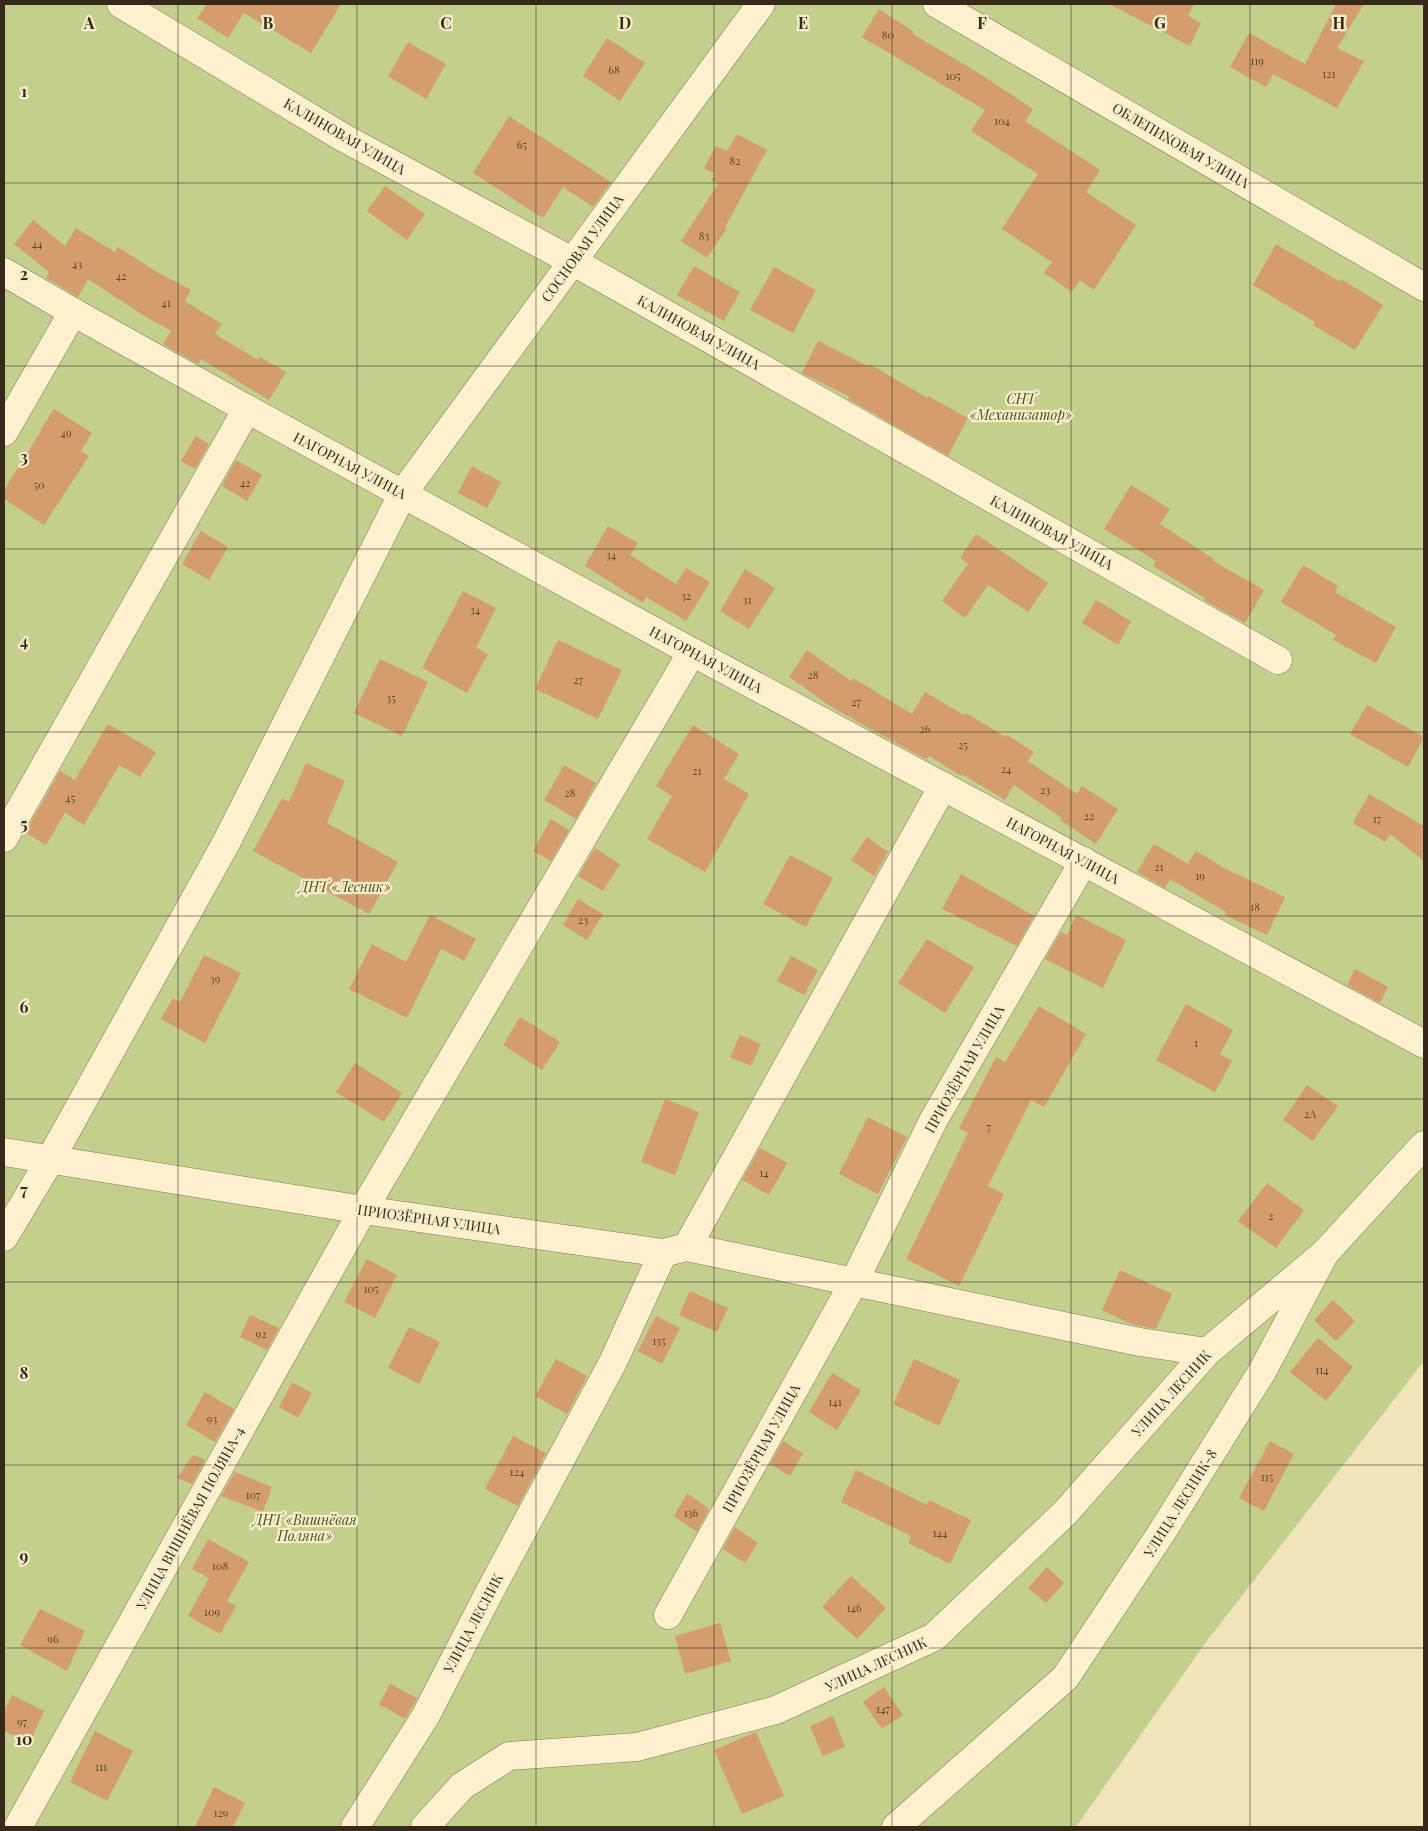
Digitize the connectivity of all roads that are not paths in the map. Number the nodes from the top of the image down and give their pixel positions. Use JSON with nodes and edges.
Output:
{"nodes":[{"id":1,"x":121,"y":4,"type":"edge"},
{"id":2,"x":761,"y":4,"type":"edge"},
{"id":3,"x":937,"y":4,"type":"edge"},
{"id":4,"x":572,"y":260,"type":"junction"},
{"id":5,"x":4,"y":272,"type":"edge"},
{"id":6,"x":1424,"y":287,"type":"edge"},
{"id":7,"x":73,"y":312,"type":"junction"},
{"id":8,"x":247,"y":409,"type":"junction"},
{"id":9,"x":4,"y":432,"type":"edge"},
{"id":10,"x":403,"y":493,"type":"junction"},
{"id":11,"x":692,"y":652,"type":"junction"},
{"id":12,"x":1278,"y":660,"type":"dead end"},
{"id":13,"x":943,"y":786,"type":"junction"},
{"id":14,"x":4,"y":838,"type":"edge"},
{"id":15,"x":1084,"y":861,"type":"junction"},
{"id":16,"x":1420,"y":1037,"type":"edge"},
{"id":17,"x":1424,"y":1145,"type":"edge"},
{"id":18,"x":4,"y":1152,"type":"edge"},
{"id":19,"x":50,"y":1160,"type":"junction"},
{"id":20,"x":363,"y":1210,"type":"junction"},
{"id":21,"x":4,"y":1237,"type":"edge"},
{"id":22,"x":675,"y":1250,"type":"junction"},
{"id":23,"x":1325,"y":1254,"type":"junction"},
{"id":24,"x":854,"y":1282,"type":"junction"},
{"id":25,"x":1207,"y":1352,"type":"junction"},
{"id":26,"x":668,"y":1615,"type":"dead end"},
{"id":27,"x":18,"y":1827,"type":"edge"},
{"id":28,"x":355,"y":1827,"type":"edge"},
{"id":29,"x":425,"y":1827,"type":"edge"},
{"id":30,"x":896,"y":1827,"type":"edge"}],
"edges":[{"from":1,"to":4,"type":"street","name":"КАЛИНОВАЯ УЛИЦА"},
{"from":2,"to":4,"type":"street","name":"СОСНОВАЯ УЛИЦА"},
{"from":3,"to":6,"type":"street","name":"ОБЛЕПИХОВАЯ УЛИЦА"},
{"from":4,"to":10,"type":"street","name":"СОСНОВАЯ УЛИЦА"},
{"from":4,"to":12,"type":"street","name":"КАЛИНОВАЯ УЛИЦА"},
{"from":5,"to":7,"type":"street","name":"НАГОРНАЯ УЛИЦА"},
{"from":7,"to":8,"type":"street","name":"НАГОРНАЯ УЛИЦА"},
{"from":7,"to":9,"type":"street"},
{"from":8,"to":10,"type":"street","name":"НАГОРНАЯ УЛИЦА"},
{"from":8,"to":14,"type":"street"},
{"from":10,"to":11,"type":"street","name":"НАГОРНАЯ УЛИЦА"},
{"from":10,"to":19,"type":"street","name":"СОСНОВАЯ УЛИЦА"},
{"from":11,"to":13,"type":"street","name":"НАГОРНАЯ УЛИЦА"},
{"from":11,"to":20,"type":"street","name":"УЛИЦА ВИШНЁВАЯ ПОЛЯНА-4"},
{"from":13,"to":15,"type":"street","name":"НАГОРНАЯ УЛИЦА"},
{"from":13,"to":22,"type":"street","name":"УЛИЦА ЛЕСНИК"},
{"from":15,"to":16,"type":"street","name":"НАГОРНАЯ УЛИЦА"},
{"from":15,"to":24,"type":"street","name":"ПРИОЗЁРНАЯ УЛИЦА"},
{"from":17,"to":23,"type":"street","name":"УЛИЦА ЛЕСНИК-8"},
{"from":18,"to":19,"type":"street","name":"ПРИОЗЁРНАЯ УЛИЦА"},
{"from":19,"to":20,"type":"street","name":"ПРИОЗЁРНАЯ УЛИЦА"},
{"from":19,"to":21,"type":"street","name":"СОСНОВАЯ УЛИЦА"},
{"from":20,"to":22,"type":"street","name":"ПРИОЗЁРНАЯ УЛИЦА"},
{"from":20,"to":27,"type":"street","name":"УЛИЦА ВИШНЁВАЯ ПОЛЯНА-4"},
{"from":22,"to":24,"type":"street","name":"ПРИОЗЁРНАЯ УЛИЦА"},
{"from":22,"to":28,"type":"street","name":"УЛИЦА ЛЕСНИК"},
{"from":23,"to":25,"type":"street","name":"УЛИЦА ЛЕСНИК"},
{"from":23,"to":30,"type":"street","name":"УЛИЦА ЛЕСНИК-8"},
{"from":24,"to":25,"type":"street","name":"ПРИОЗЁРНАЯ УЛИЦА"},
{"from":24,"to":26,"type":"street","name":"ПРИОЗЁРНАЯ УЛИЦА"},
{"from":25,"to":29,"type":"street","name":"УЛИЦА ЛЕСНИК"}]}
